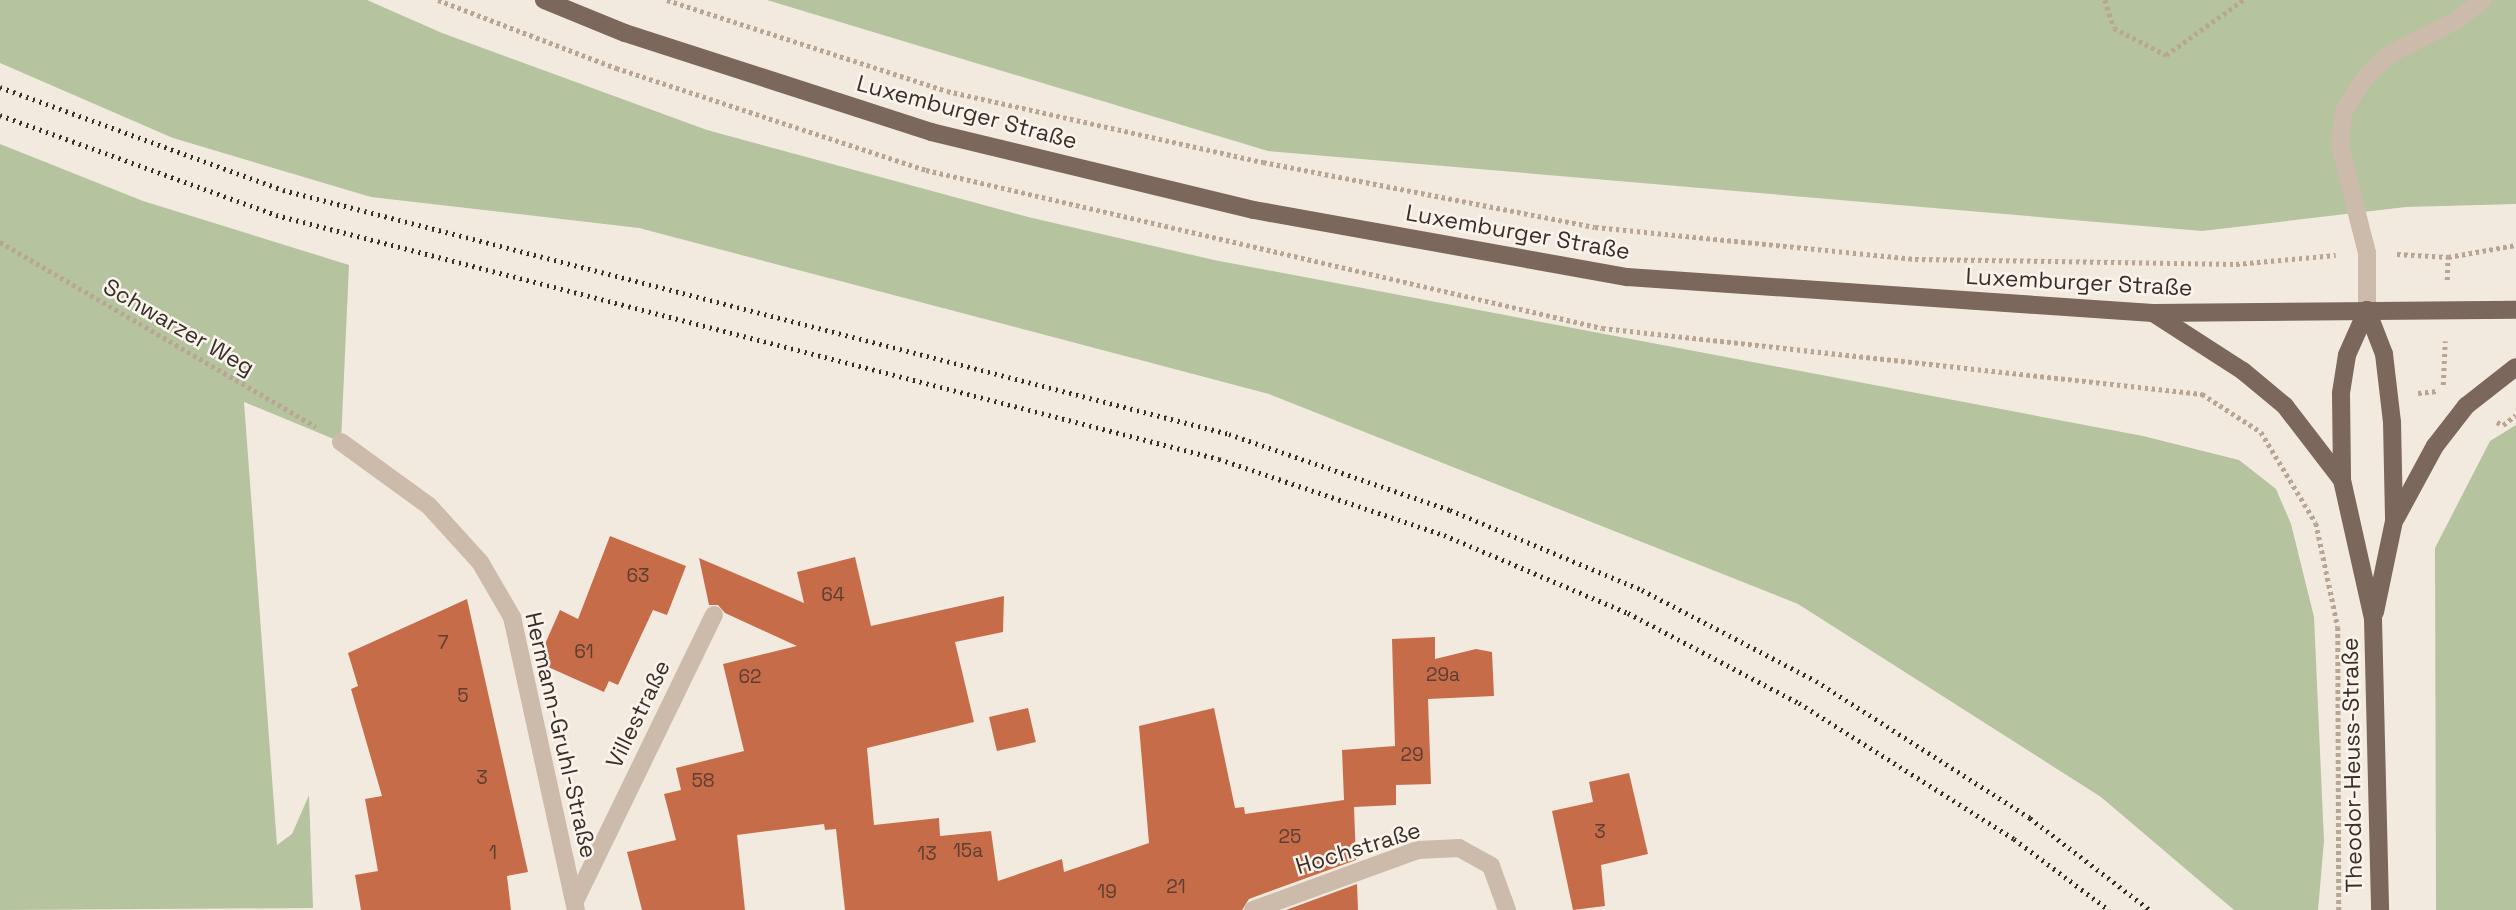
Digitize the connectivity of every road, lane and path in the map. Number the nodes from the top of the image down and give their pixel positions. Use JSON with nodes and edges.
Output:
{"nodes":[{"id":1,"x":544,"y":0,"type":"edge"},
{"id":2,"x":667,"y":0,"type":"edge"},
{"id":3,"x":2105,"y":0,"type":"edge"},
{"id":4,"x":2243,"y":0,"type":"edge"},
{"id":5,"x":2483,"y":0,"type":"edge"},
{"id":6,"x":0,"y":242,"type":"edge"},
{"id":7,"x":2516,"y":245,"type":"edge"},
{"id":8,"x":2367,"y":253,"type":"junction"},
{"id":9,"x":2367,"y":310,"type":"junction"},
{"id":10,"x":2516,"y":310,"type":"edge"},
{"id":11,"x":2153,"y":313,"type":"junction"},
{"id":12,"x":2516,"y":366,"type":"edge"},
{"id":13,"x":2261,"y":432,"type":"dead end"},
{"id":14,"x":341,"y":442,"type":"joint"},
{"id":15,"x":2342,"y":480,"type":"junction"},
{"id":16,"x":2394,"y":521,"type":"junction"},
{"id":17,"x":714,"y":615,"type":"dead end"},
{"id":18,"x":2373,"y":619,"type":"junction"},
{"id":19,"x":576,"y":905,"type":"edge"},
{"id":20,"x":1253,"y":910,"type":"edge"},
{"id":21,"x":1507,"y":910,"type":"edge"},
{"id":22,"x":2339,"y":910,"type":"edge"},
{"id":23,"x":2380,"y":910,"type":"edge"}],
"edges":[{"from":1,"to":11,"type":"main road","name":"Luxemburger Straße"},
{"from":2,"to":8,"type":"path"},
{"from":3,"to":4,"type":"path"},
{"from":5,"to":8,"type":"street"},
{"from":6,"to":14,"type":"path","name":"Schwarzer Weg"},
{"from":7,"to":8,"type":"path"},
{"from":8,"to":9,"type":"street"},
{"from":9,"to":10,"type":"main road","name":"Luxemburger Straße"},
{"from":9,"to":11,"type":"main road","name":"Luxemburger Straße"},
{"from":9,"to":15,"type":"main road","name":"Theodor-Heuss-Straße"},
{"from":9,"to":16,"type":"main road","name":"Theodor-Heuss-Straße"},
{"from":11,"to":15,"type":"main road"},
{"from":12,"to":16,"type":"main road"},
{"from":13,"to":22,"type":"path"},
{"from":14,"to":19,"type":"street","name":"Hermann-Gruhl-Straße"},
{"from":15,"to":18,"type":"main road","name":"Theodor-Heuss-Straße"},
{"from":16,"to":18,"type":"main road","name":"Theodor-Heuss-Straße"},
{"from":17,"to":19,"type":"street","name":"Villestraße"},
{"from":18,"to":23,"type":"main road","name":"Theodor-Heuss-Straße"},
{"from":20,"to":21,"type":"street","name":"Hochstraße"}]}
